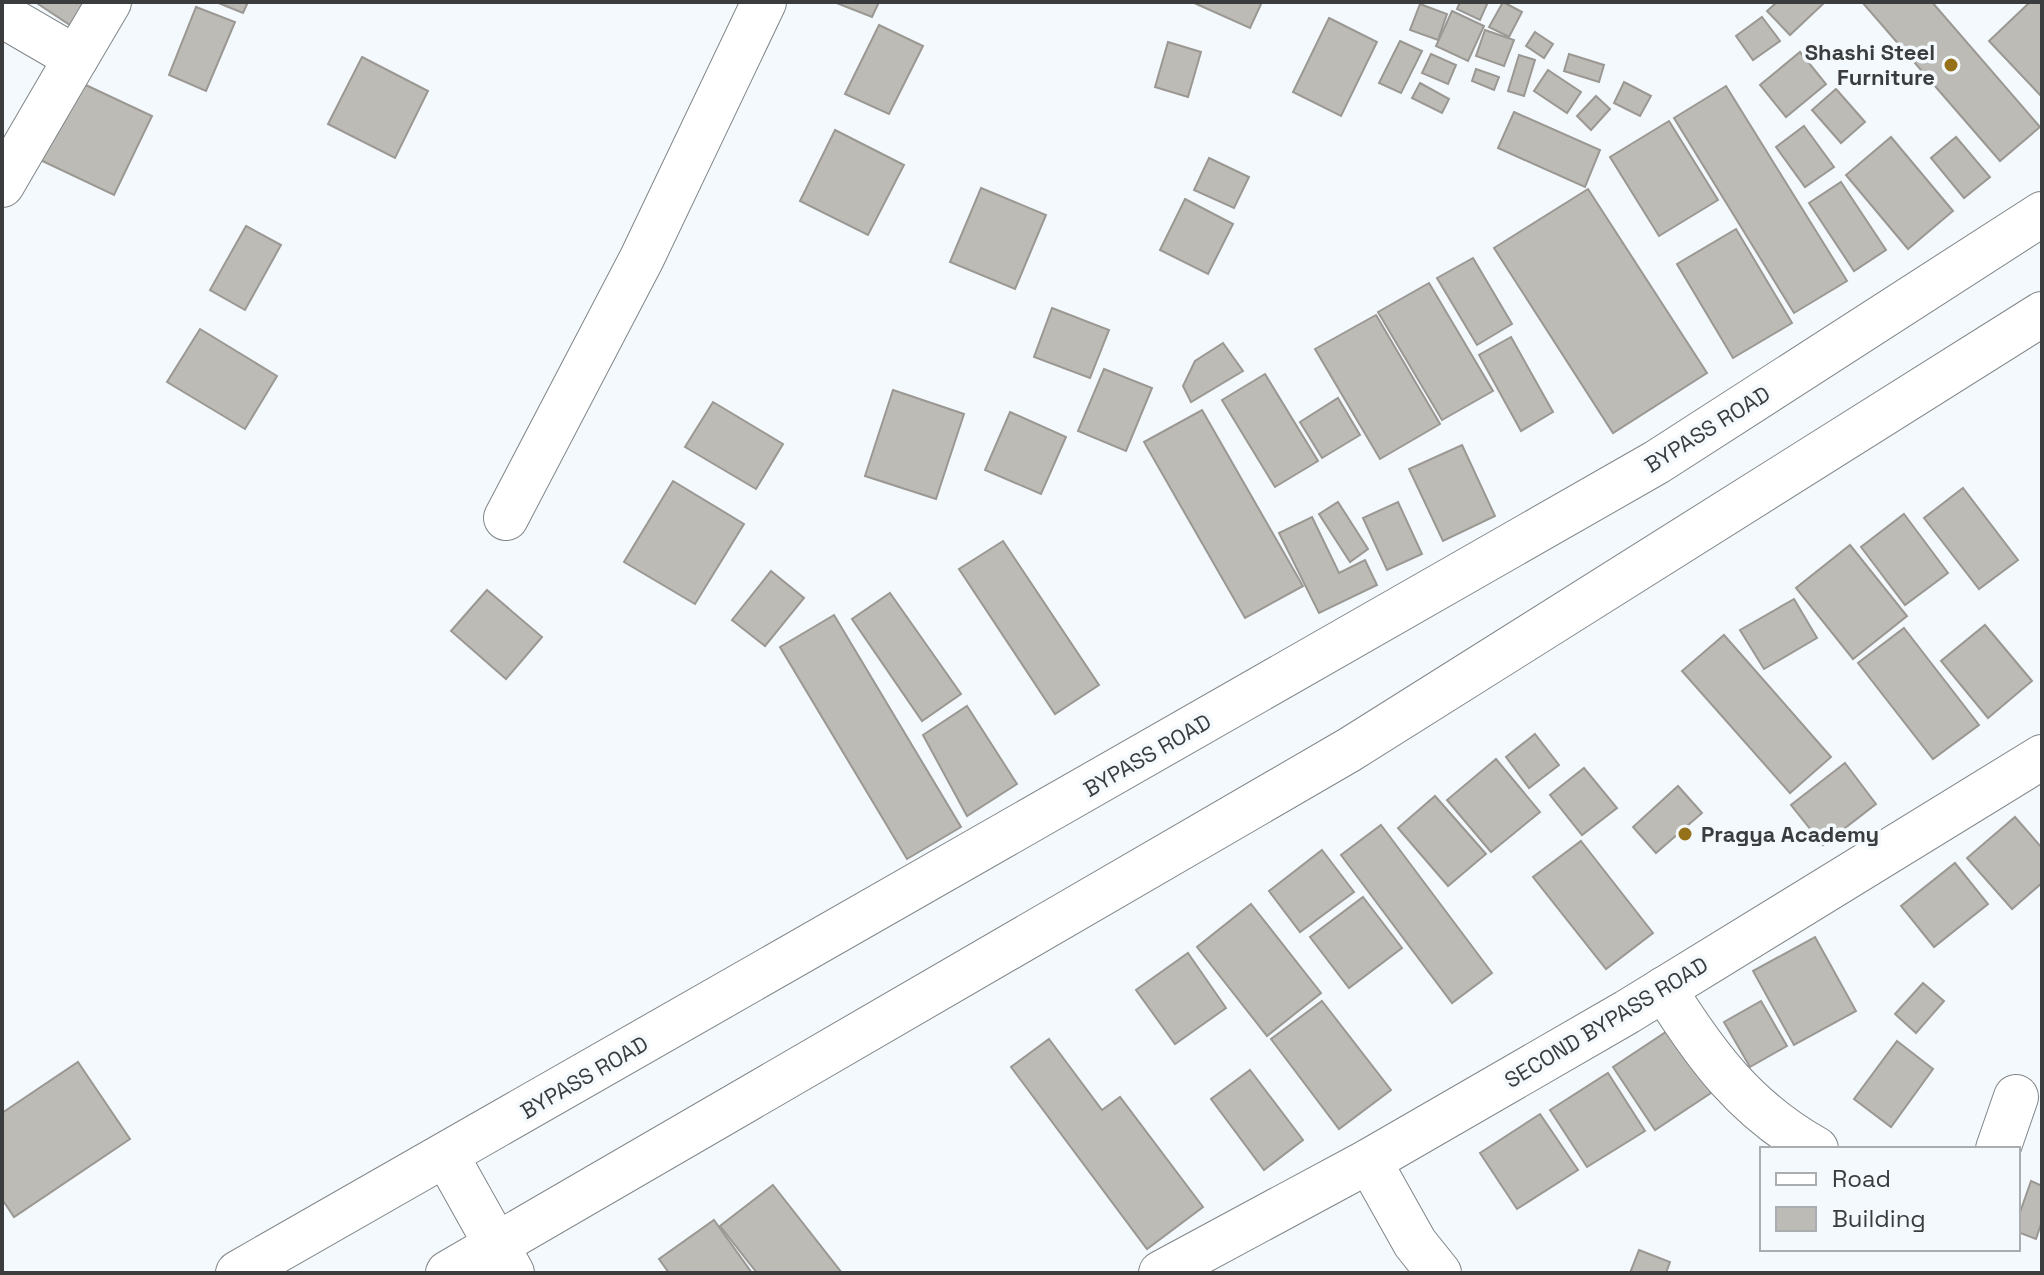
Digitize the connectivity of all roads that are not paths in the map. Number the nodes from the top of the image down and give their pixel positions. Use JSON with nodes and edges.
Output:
{"nodes":[{"id":1,"x":109,"y":2,"type":"edge"},
{"id":2,"x":764,"y":2,"type":"edge"},
{"id":3,"x":2,"y":15,"type":"edge"},
{"id":4,"x":76,"y":58,"type":"junction"},
{"id":5,"x":2,"y":185,"type":"edge"},
{"id":6,"x":2042,"y":214,"type":"edge"},
{"id":7,"x":2042,"y":314,"type":"edge"},
{"id":8,"x":506,"y":518,"type":"dead end"},
{"id":9,"x":2042,"y":757,"type":"edge"},
{"id":10,"x":1664,"y":989,"type":"junction"},
{"id":11,"x":2016,"y":1097,"type":"dead end"},
{"id":12,"x":1812,"y":1147,"type":"edge"},
{"id":13,"x":1999,"y":1147,"type":"edge"},
{"id":14,"x":446,"y":1155,"type":"junction"},
{"id":15,"x":1369,"y":1161,"type":"junction"},
{"id":16,"x":504,"y":1260,"type":"edge"},
{"id":17,"x":238,"y":1273,"type":"edge"},
{"id":18,"x":448,"y":1273,"type":"edge"},
{"id":19,"x":1161,"y":1273,"type":"edge"},
{"id":20,"x":1439,"y":1273,"type":"edge"}],
"edges":[{"from":1,"to":4,"type":"main road"},
{"from":2,"to":8,"type":"main road"},
{"from":3,"to":4,"type":"main road"},
{"from":4,"to":5,"type":"main road"},
{"from":6,"to":14,"type":"main road","name":"BYPASS ROAD"},
{"from":7,"to":16,"type":"main road"},
{"from":9,"to":10,"type":"main road","name":"SECOND BYPASS ROAD"},
{"from":10,"to":12,"type":"main road"},
{"from":10,"to":15,"type":"main road","name":"SECOND BYPASS ROAD"},
{"from":11,"to":13,"type":"main road"},
{"from":14,"to":16,"type":"main road"},
{"from":14,"to":17,"type":"main road","name":"BYPASS ROAD"},
{"from":15,"to":19,"type":"main road","name":"SECOND BYPASS ROAD"},
{"from":15,"to":20,"type":"main road"},
{"from":16,"to":18,"type":"main road"}]}
